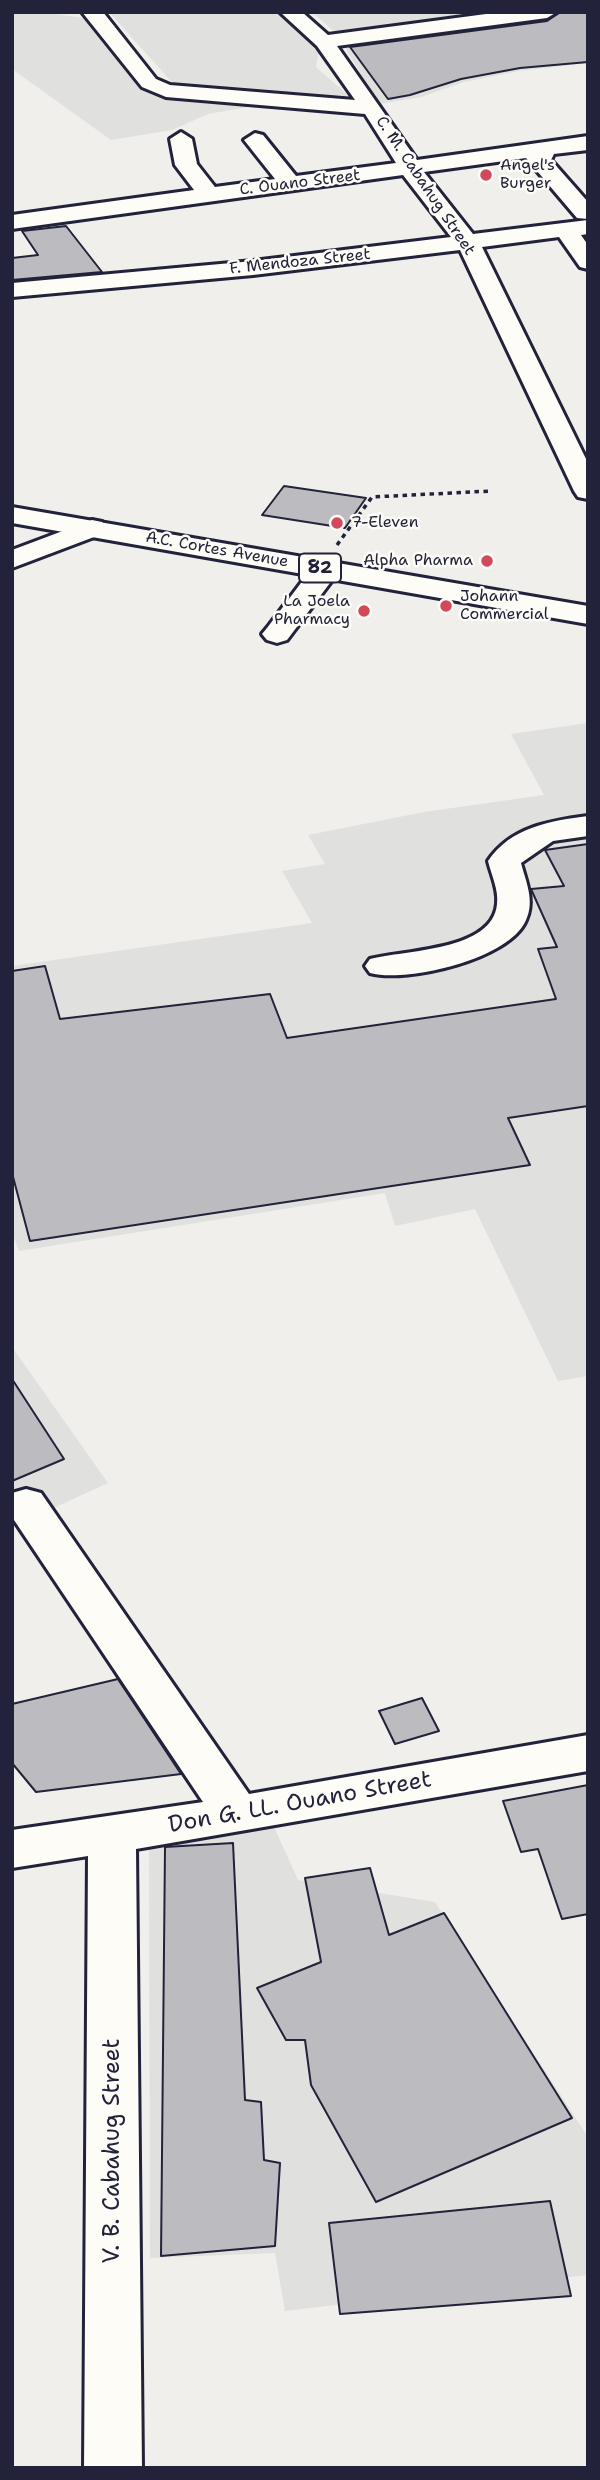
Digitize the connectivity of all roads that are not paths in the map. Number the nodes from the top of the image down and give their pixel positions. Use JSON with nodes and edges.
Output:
{"nodes":[{"id":1,"x":92,"y":12,"type":"edge"},
{"id":2,"x":290,"y":12,"type":"edge"},
{"id":3,"x":547,"y":12,"type":"edge"},
{"id":4,"x":324,"y":41,"type":"junction"},
{"id":5,"x":372,"y":108,"type":"junction"},
{"id":6,"x":181,"y":139,"type":"dead end"},
{"id":7,"x":255,"y":140,"type":"dead end"},
{"id":8,"x":588,"y":143,"type":"edge"},
{"id":9,"x":533,"y":153,"type":"junction"},
{"id":10,"x":410,"y":169,"type":"junction"},
{"id":11,"x":291,"y":184,"type":"junction"},
{"id":12,"x":209,"y":194,"type":"junction"},
{"id":13,"x":12,"y":222,"type":"edge"},
{"id":14,"x":580,"y":223,"type":"edge"},
{"id":15,"x":468,"y":243,"type":"junction"},
{"id":16,"x":588,"y":262,"type":"edge"},
{"id":17,"x":12,"y":290,"type":"edge"},
{"id":18,"x":579,"y":448,"type":"edge"},
{"id":19,"x":588,"y":491,"type":"edge"},
{"id":20,"x":14,"y":513,"type":"edge"},
{"id":21,"x":92,"y":528,"type":"junction"},
{"id":22,"x":12,"y":560,"type":"edge"},
{"id":23,"x":329,"y":560,"type":"junction"},
{"id":24,"x":548,"y":609,"type":"junction"},
{"id":25,"x":588,"y":615,"type":"edge"},
{"id":26,"x":277,"y":634,"type":"dead end"},
{"id":27,"x":588,"y":825,"type":"edge"},
{"id":28,"x":382,"y":966,"type":"dead end"},
{"id":29,"x":26,"y":1504,"type":"dead end"},
{"id":30,"x":588,"y":1753,"type":"edge"},
{"id":31,"x":237,"y":1815,"type":"junction"},
{"id":32,"x":112,"y":1835,"type":"junction"},
{"id":33,"x":12,"y":1849,"type":"edge"},
{"id":34,"x":113,"y":2468,"type":"edge"}],
"edges":[{"from":1,"to":5,"type":"street"},
{"from":2,"to":4,"type":"street","name":"C. M. Cabahug Street"},
{"from":3,"to":4,"type":"street"},
{"from":4,"to":5,"type":"street","name":"C. M. Cabahug Street"},
{"from":5,"to":10,"type":"street","name":"C. M. Cabahug Street"},
{"from":6,"to":12,"type":"street"},
{"from":7,"to":11,"type":"street"},
{"from":8,"to":9,"type":"street","name":"C. Ouano Street"},
{"from":9,"to":10,"type":"street","name":"C. Ouano Street"},
{"from":9,"to":14,"type":"street"},
{"from":10,"to":11,"type":"street","name":"C. Ouano Street"},
{"from":10,"to":15,"type":"street","name":"C. M. Cabahug Street"},
{"from":11,"to":12,"type":"street","name":"C. Ouano Street"},
{"from":12,"to":13,"type":"street","name":"C. Ouano Street"},
{"from":14,"to":15,"type":"street","name":"F. Mendoza Street"},
{"from":14,"to":16,"type":"street"},
{"from":15,"to":17,"type":"street","name":"F. Mendoza Street"},
{"from":15,"to":18,"type":"street","name":"C. M. Cabahug Street"},
{"from":18,"to":19,"type":"street","name":"C. M. Cabahug Street"},
{"from":20,"to":21,"type":"street","name":"A.C. Cortes Avenue","number":"82"},
{"from":20,"to":24,"type":"street"},
{"from":21,"to":22,"type":"street"},
{"from":21,"to":23,"type":"street","name":"A.C. Cortes Avenue","number":"82"},
{"from":23,"to":24,"type":"street","name":"A.C. Cortes Avenue","number":"82"},
{"from":23,"to":26,"type":"street"},
{"from":24,"to":25,"type":"street","name":"A.C. Cortes Avenue","number":"82"},
{"from":27,"to":28,"type":"street"},
{"from":29,"to":31,"type":"street"},
{"from":30,"to":31,"type":"street","name":"Don G. LL. Ouano Street"},
{"from":31,"to":32,"type":"street","name":"Don G. LL. Ouano Street"},
{"from":32,"to":33,"type":"street","name":"Don G. LL. Ouano Street"},
{"from":32,"to":34,"type":"street","name":"V. B. Cabahug Street"}]}
